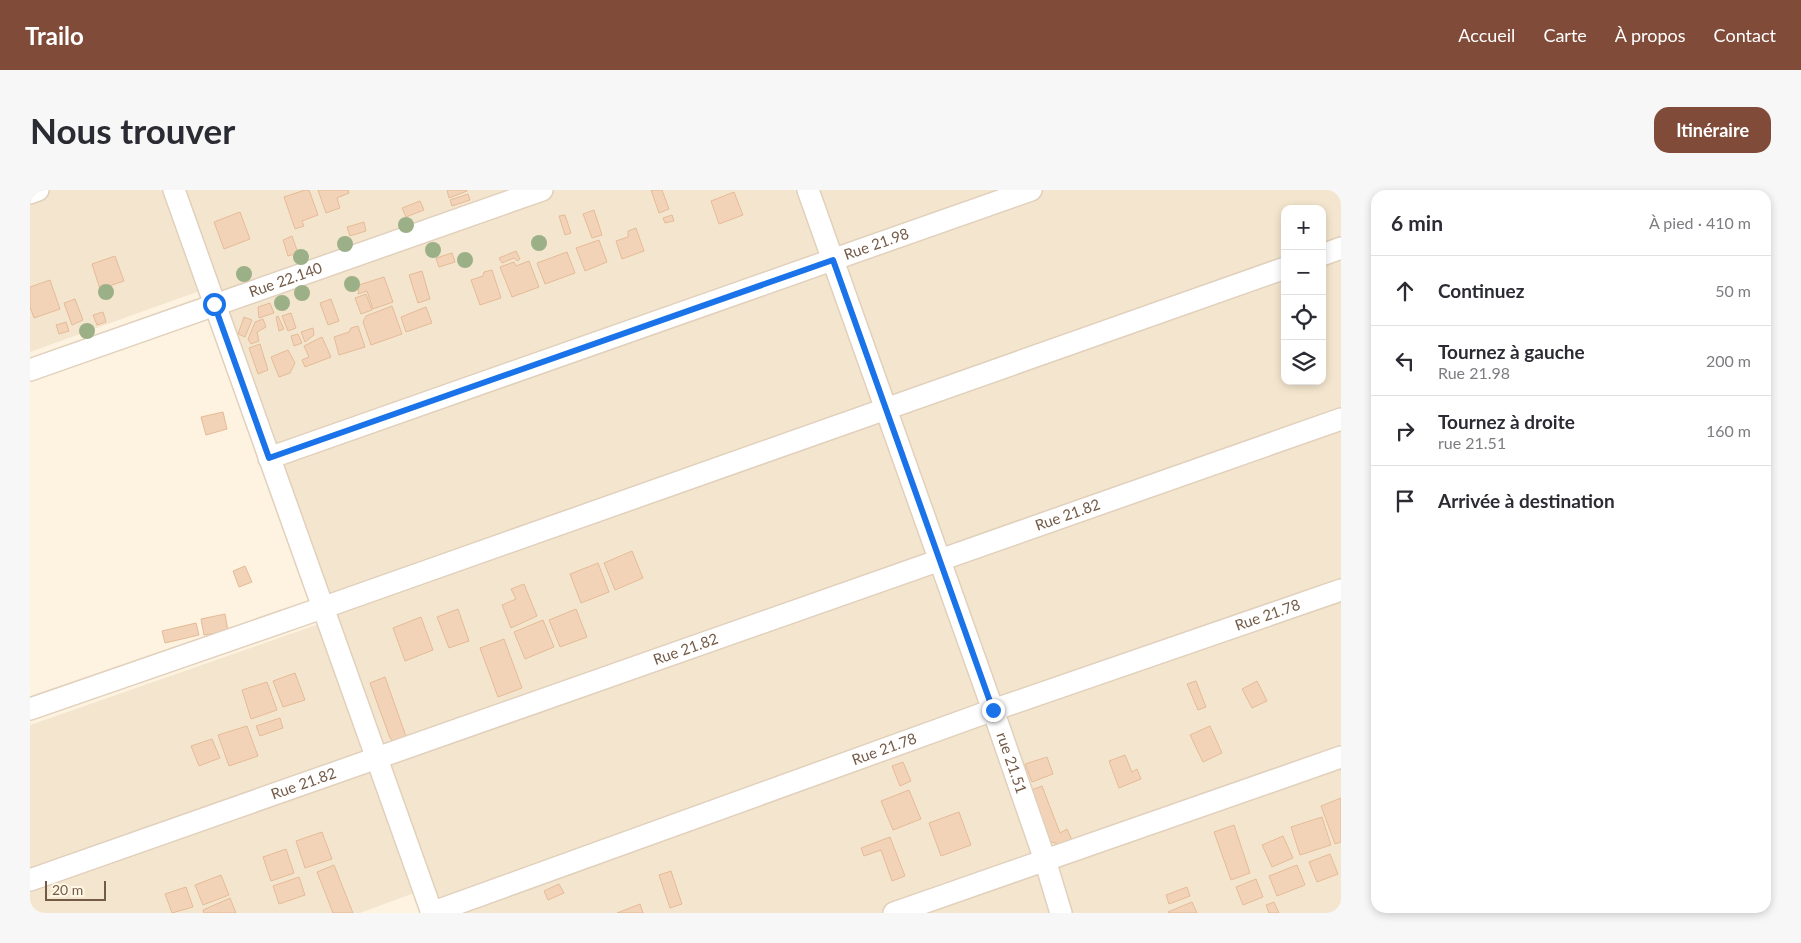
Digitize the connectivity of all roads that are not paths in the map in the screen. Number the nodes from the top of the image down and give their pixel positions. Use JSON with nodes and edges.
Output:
{"nodes":[{"id":1,"x":38,"y":190,"type":"edge"},
{"id":2,"x":174,"y":190,"type":"edge"},
{"id":3,"x":542,"y":190,"type":"edge"},
{"id":4,"x":808,"y":190,"type":"edge"},
{"id":5,"x":1031,"y":190,"type":"edge"},
{"id":6,"x":30,"y":193,"type":"edge"},
{"id":7,"x":1341,"y":248,"type":"edge"},
{"id":8,"x":1326,"y":254,"type":"edge"},
{"id":9,"x":833,"y":260,"type":"junction"},
{"id":10,"x":1281,"y":269,"type":"edge"},
{"id":11,"x":214,"y":304,"type":"junction"},
{"id":12,"x":30,"y":370,"type":"edge"},
{"id":13,"x":886,"y":410,"type":"junction"},
{"id":14,"x":1341,"y":419,"type":"edge"},
{"id":15,"x":269,"y":458,"type":"junction"},
{"id":16,"x":939,"y":560,"type":"junction"},
{"id":17,"x":1341,"y":590,"type":"edge"},
{"id":18,"x":322,"y":608,"type":"junction"},
{"id":19,"x":30,"y":709,"type":"edge"},
{"id":20,"x":993,"y":710,"type":"junction"},
{"id":21,"x":1341,"y":757,"type":"edge"},
{"id":22,"x":376,"y":759,"type":"junction"},
{"id":23,"x":1045,"y":860,"type":"junction"},
{"id":24,"x":30,"y":880,"type":"edge"},
{"id":25,"x":431,"y":913,"type":"edge"},
{"id":26,"x":894,"y":913,"type":"edge"},
{"id":27,"x":1062,"y":913,"type":"edge"}],
"edges":[{"from":1,"to":6,"type":"street"},
{"from":2,"to":11,"type":"street"},
{"from":3,"to":11,"type":"street","name":"Rue 22.140"},
{"from":4,"to":9,"type":"street","name":"rue 21.51"},
{"from":5,"to":9,"type":"street","name":"Rue 21.98"},
{"from":7,"to":8,"type":"street"},
{"from":9,"to":13,"type":"street","name":"rue 21.51"},
{"from":9,"to":15,"type":"street","name":"Rue 21.98"},
{"from":10,"to":13,"type":"street"},
{"from":11,"to":12,"type":"street","name":"Rue 22.140"},
{"from":11,"to":15,"type":"street"},
{"from":13,"to":16,"type":"street","name":"rue 21.51"},
{"from":13,"to":18,"type":"street"},
{"from":14,"to":16,"type":"street","name":"Rue 21.82"},
{"from":15,"to":18,"type":"street"},
{"from":16,"to":20,"type":"street","name":"rue 21.51"},
{"from":16,"to":22,"type":"street","name":"Rue 21.82"},
{"from":17,"to":20,"type":"street","name":"Rue 21.78"},
{"from":18,"to":19,"type":"street"},
{"from":18,"to":22,"type":"street"},
{"from":20,"to":23,"type":"street","name":"rue 21.51"},
{"from":20,"to":25,"type":"street","name":"Rue 21.78"},
{"from":21,"to":23,"type":"street"},
{"from":22,"to":24,"type":"street","name":"Rue 21.82"},
{"from":22,"to":25,"type":"street"},
{"from":23,"to":26,"type":"street"},
{"from":23,"to":27,"type":"street","name":"rue 21.51"}]}
